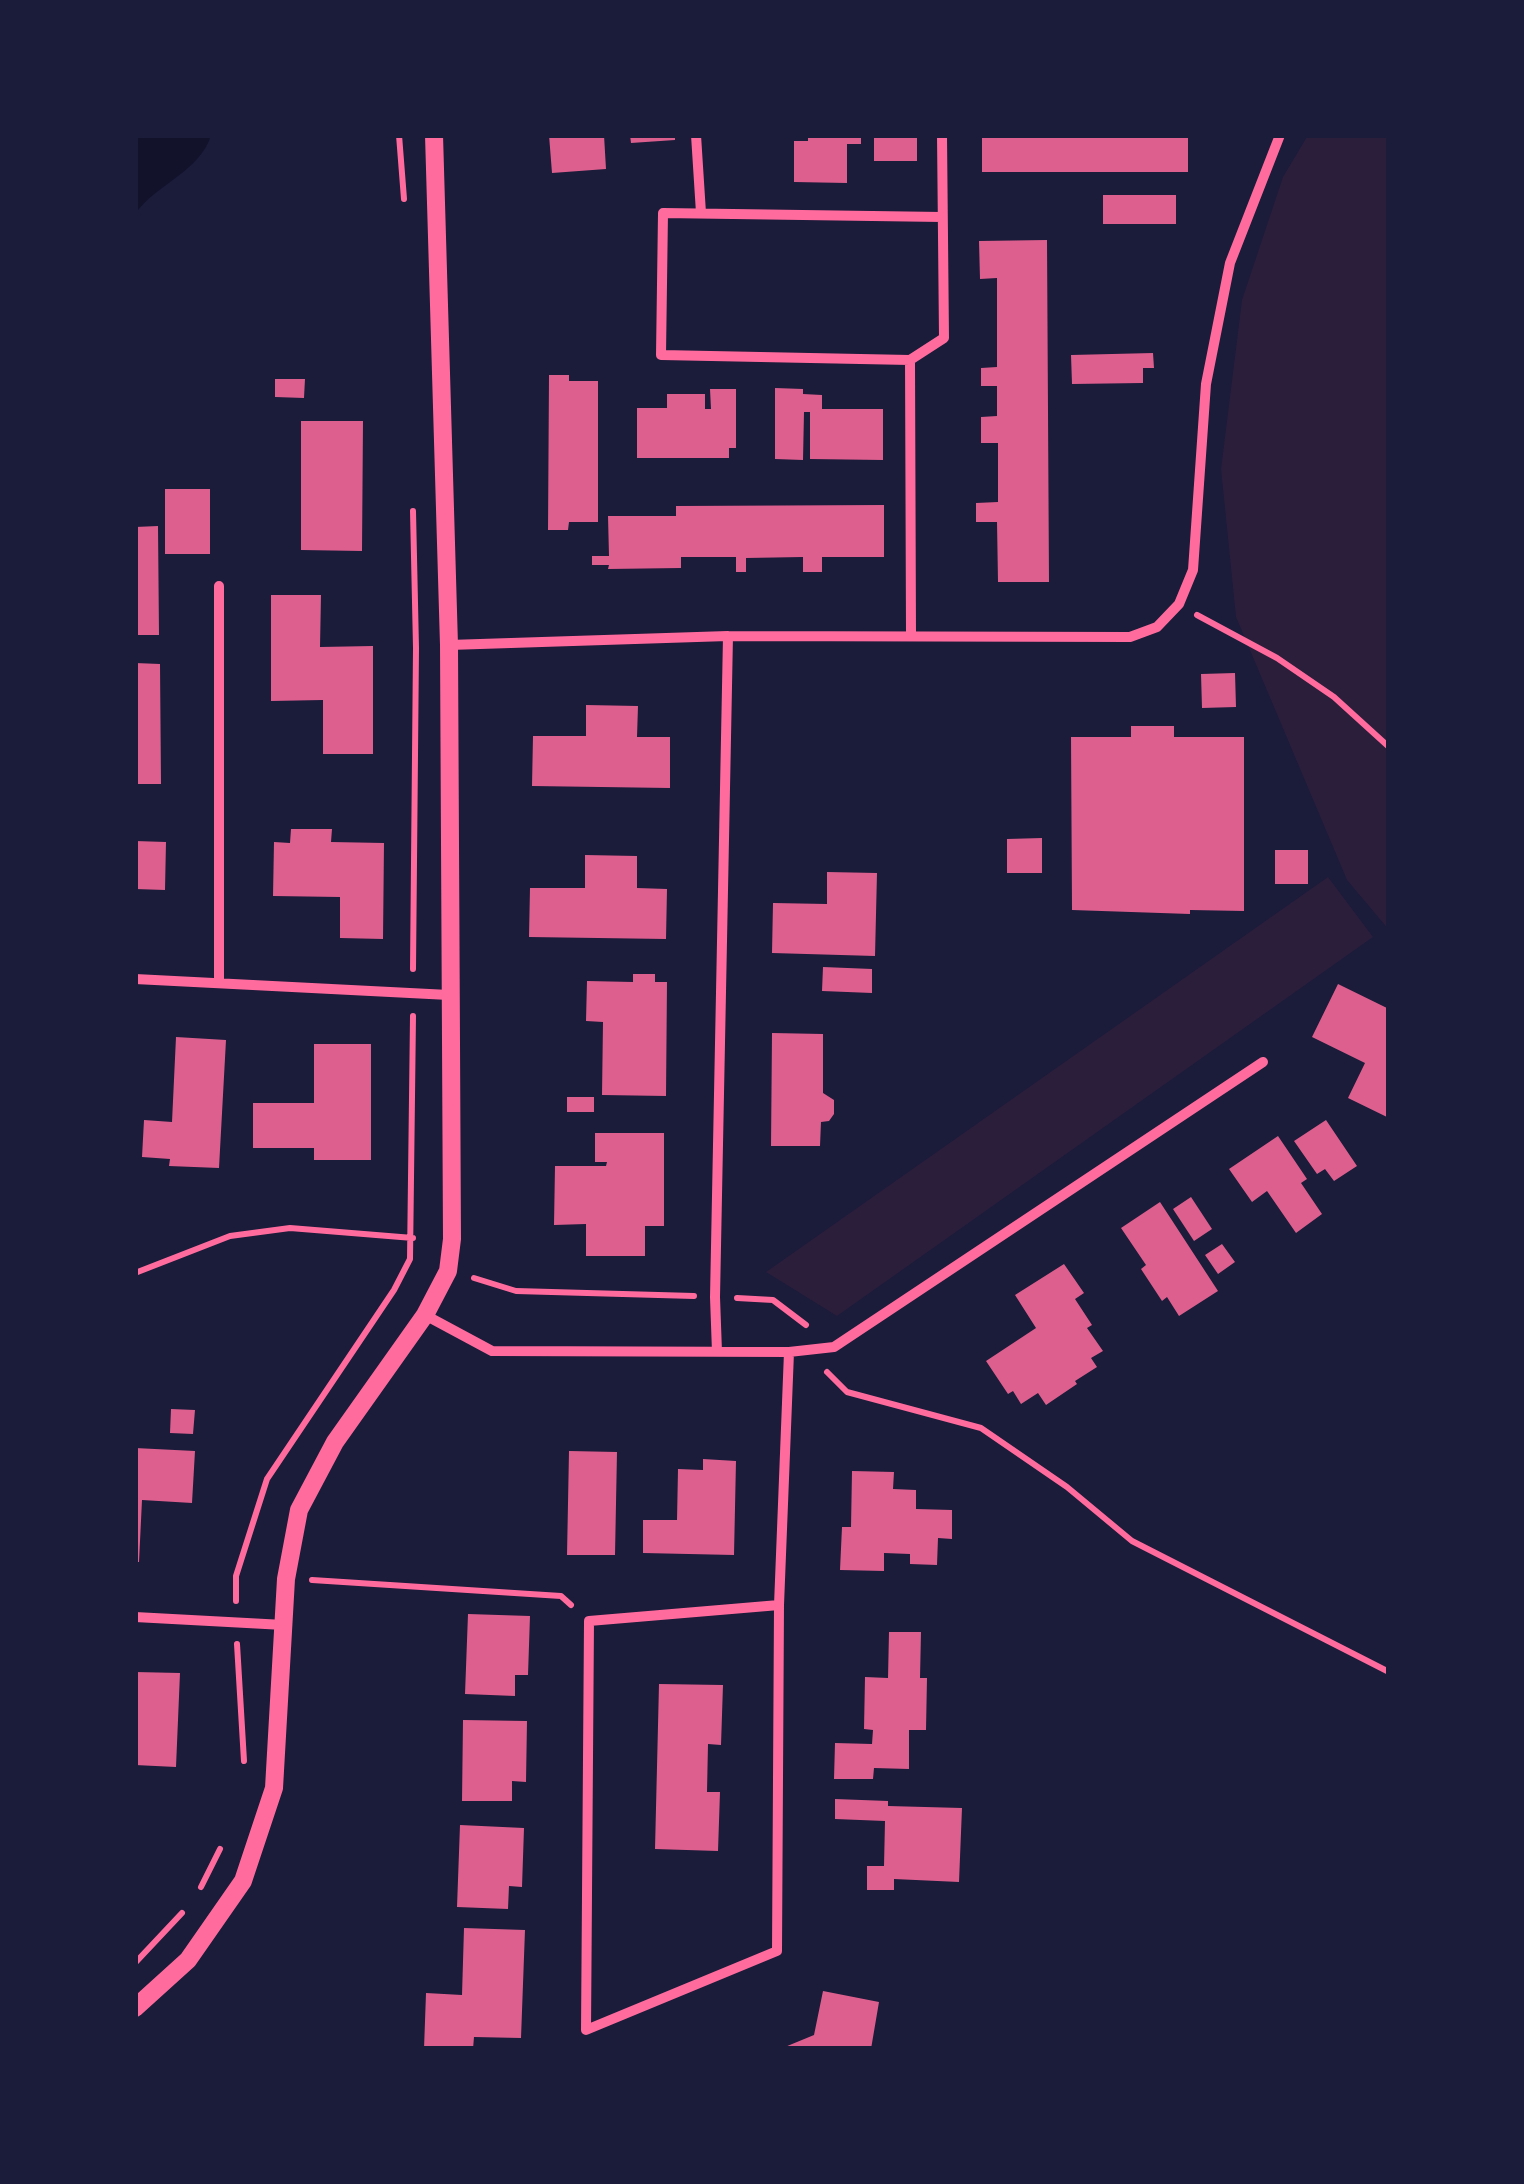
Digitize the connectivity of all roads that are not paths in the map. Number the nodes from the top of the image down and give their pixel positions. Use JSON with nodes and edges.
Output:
{"nodes":[{"id":1,"x":434,"y":135,"type":"edge"},
{"id":2,"x":696,"y":135,"type":"edge"},
{"id":3,"x":942,"y":135,"type":"edge"},
{"id":4,"x":1280,"y":135,"type":"edge"},
{"id":5,"x":702,"y":213,"type":"junction"},
{"id":6,"x":942,"y":217,"type":"junction"},
{"id":7,"x":910,"y":360,"type":"junction"},
{"id":8,"x":218,"y":586,"type":"dead end"},
{"id":9,"x":910,"y":635,"type":"junction"},
{"id":10,"x":728,"y":636,"type":"junction"},
{"id":11,"x":448,"y":645,"type":"junction"},
{"id":12,"x":135,"y":979,"type":"edge"},
{"id":13,"x":219,"y":983,"type":"junction"},
{"id":14,"x":449,"y":994,"type":"junction"},
{"id":15,"x":1263,"y":1062,"type":"dead end"},
{"id":16,"x":425,"y":1314,"type":"junction"},
{"id":17,"x":717,"y":1352,"type":"junction"},
{"id":18,"x":789,"y":1352,"type":"junction"},
{"id":19,"x":779,"y":1605,"type":"junction"},
{"id":20,"x":135,"y":1617,"type":"edge"},
{"id":21,"x":285,"y":1625,"type":"junction"},
{"id":22,"x":135,"y":2008,"type":"edge"}],
"edges":[{"from":1,"to":11,"type":"street"},
{"from":2,"to":5,"type":"street"},
{"from":3,"to":6,"type":"street"},
{"from":4,"to":9,"type":"street"},
{"from":5,"to":6,"type":"street"},
{"from":5,"to":7,"type":"street"},
{"from":6,"to":7,"type":"street"},
{"from":7,"to":9,"type":"street"},
{"from":8,"to":13,"type":"street"},
{"from":9,"to":10,"type":"street"},
{"from":10,"to":11,"type":"street"},
{"from":10,"to":17,"type":"street"},
{"from":11,"to":14,"type":"street"},
{"from":12,"to":13,"type":"street"},
{"from":13,"to":14,"type":"street"},
{"from":14,"to":16,"type":"street"},
{"from":15,"to":18,"type":"street"},
{"from":16,"to":17,"type":"street"},
{"from":16,"to":21,"type":"street"},
{"from":17,"to":18,"type":"street"},
{"from":18,"to":19,"type":"street"},
{"from":19,"to":19,"type":"street"},
{"from":20,"to":21,"type":"street"},
{"from":21,"to":22,"type":"street"}]}
